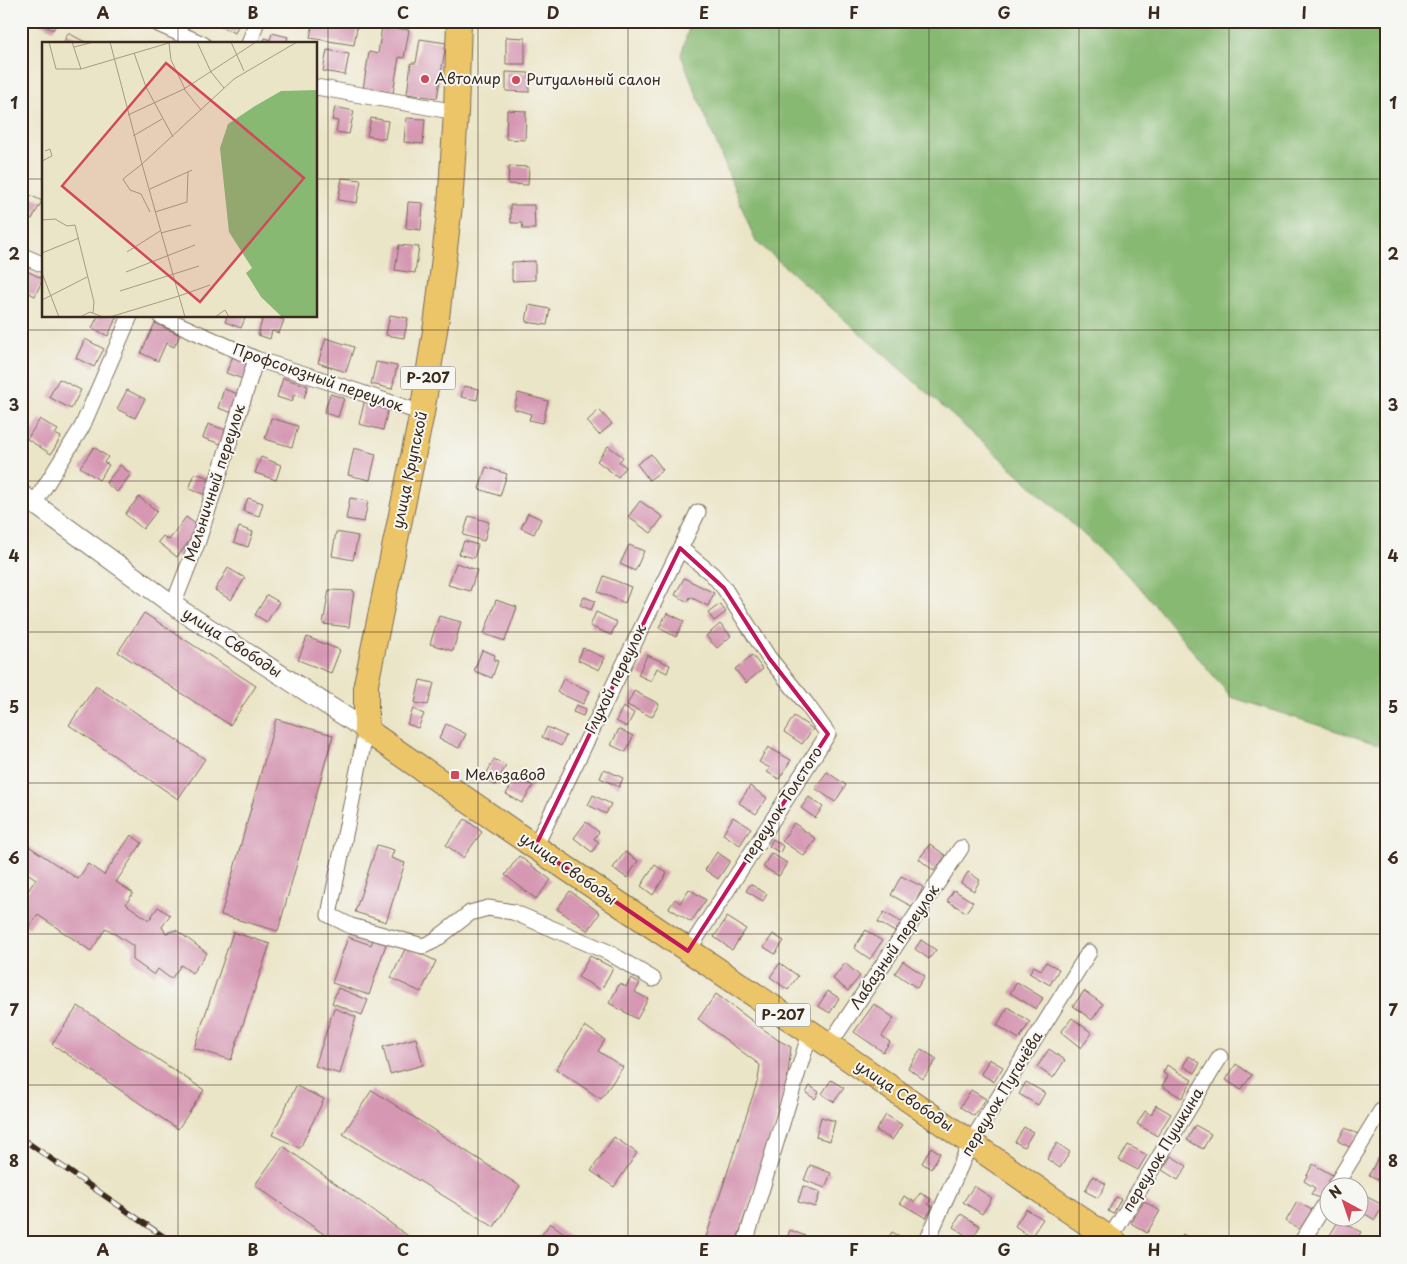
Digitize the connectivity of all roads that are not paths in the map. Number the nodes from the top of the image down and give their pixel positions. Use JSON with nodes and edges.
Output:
{"nodes":[{"id":1,"x":151,"y":21,"type":"edge"},
{"id":2,"x":256,"y":21,"type":"edge"},
{"id":3,"x":459,"y":21,"type":"edge"},
{"id":4,"x":198,"y":42,"type":"edge"},
{"id":5,"x":250,"y":42,"type":"edge"},
{"id":6,"x":318,"y":86,"type":"edge"},
{"id":7,"x":456,"y":112,"type":"junction"},
{"id":8,"x":21,"y":255,"type":"edge"},
{"id":9,"x":42,"y":264,"type":"edge"},
{"id":10,"x":129,"y":318,"type":"edge"},
{"id":11,"x":164,"y":318,"type":"edge"},
{"id":12,"x":256,"y":360,"type":"junction"},
{"id":13,"x":422,"y":414,"type":"junction"},
{"id":14,"x":28,"y":499,"type":"edge"},
{"id":15,"x":698,"y":512,"type":"dead end"},
{"id":16,"x":680,"y":548,"type":"junction"},
{"id":17,"x":173,"y":605,"type":"junction"},
{"id":18,"x":366,"y":730,"type":"junction"},
{"id":19,"x":535,"y":847,"type":"junction"},
{"id":20,"x":962,"y":848,"type":"dead end"},
{"id":21,"x":688,"y":951,"type":"junction"},
{"id":22,"x":1089,"y":952,"type":"dead end"},
{"id":23,"x":653,"y":979,"type":"dead end"},
{"id":24,"x":819,"y":1039,"type":"junction"},
{"id":25,"x":1220,"y":1057,"type":"dead end"},
{"id":26,"x":1381,"y":1111,"type":"dead end"},
{"id":27,"x":971,"y":1142,"type":"junction"},
{"id":28,"x":1341,"y":1176,"type":"edge"},
{"id":29,"x":1320,"y":1212,"type":"edge"},
{"id":30,"x":1111,"y":1241,"type":"edge"},
{"id":31,"x":745,"y":1243,"type":"edge"},
{"id":32,"x":926,"y":1243,"type":"edge"},
{"id":33,"x":1301,"y":1243,"type":"edge"}],
"edges":[{"from":1,"to":4,"type":"street"},
{"from":2,"to":5,"type":"street"},
{"from":3,"to":7,"type":"main road","name":"улица Крупской","number":"Р-207"},
{"from":6,"to":7,"type":"street"},
{"from":7,"to":13,"type":"main road","name":"улица Крупской","number":"Р-207"},
{"from":8,"to":9,"type":"street"},
{"from":10,"to":14,"type":"street"},
{"from":11,"to":12,"type":"street","name":"Профсоюзный переулок"},
{"from":12,"to":13,"type":"street","name":"Профсоюзный переулок"},
{"from":12,"to":17,"type":"street","name":"Мельничный переулок"},
{"from":13,"to":18,"type":"main road","name":"улица Крупской","number":"Р-207"},
{"from":14,"to":17,"type":"street","name":"улица Свободы"},
{"from":15,"to":16,"type":"street","name":"Глухой переулок"},
{"from":16,"to":19,"type":"street","name":"Глухой переулок"},
{"from":16,"to":21,"type":"street","name":"переулок Толстого"},
{"from":17,"to":18,"type":"street","name":"улица Свободы"},
{"from":18,"to":19,"type":"main road","name":"улица Свободы","number":"Р-207"},
{"from":18,"to":23,"type":"street","name":"улица Крупской"},
{"from":19,"to":21,"type":"main road","name":"улица Свободы","number":"Р-207"},
{"from":20,"to":24,"type":"street","name":"Лабазный переулок"},
{"from":21,"to":24,"type":"main road","name":"улица Свободы","number":"Р-207"},
{"from":22,"to":27,"type":"street","name":"переулок Пугачёва"},
{"from":24,"to":27,"type":"main road","name":"улица Свободы","number":"Р-207"},
{"from":24,"to":31,"type":"street","name":"Лабазный переулок"},
{"from":25,"to":30,"type":"street","name":"переулок Пушкина"},
{"from":26,"to":28,"type":"street"},
{"from":27,"to":30,"type":"main road","name":"улица Свободы","number":"Р-207"},
{"from":27,"to":32,"type":"street","name":"переулок Пугачёва"},
{"from":29,"to":33,"type":"street"}]}
